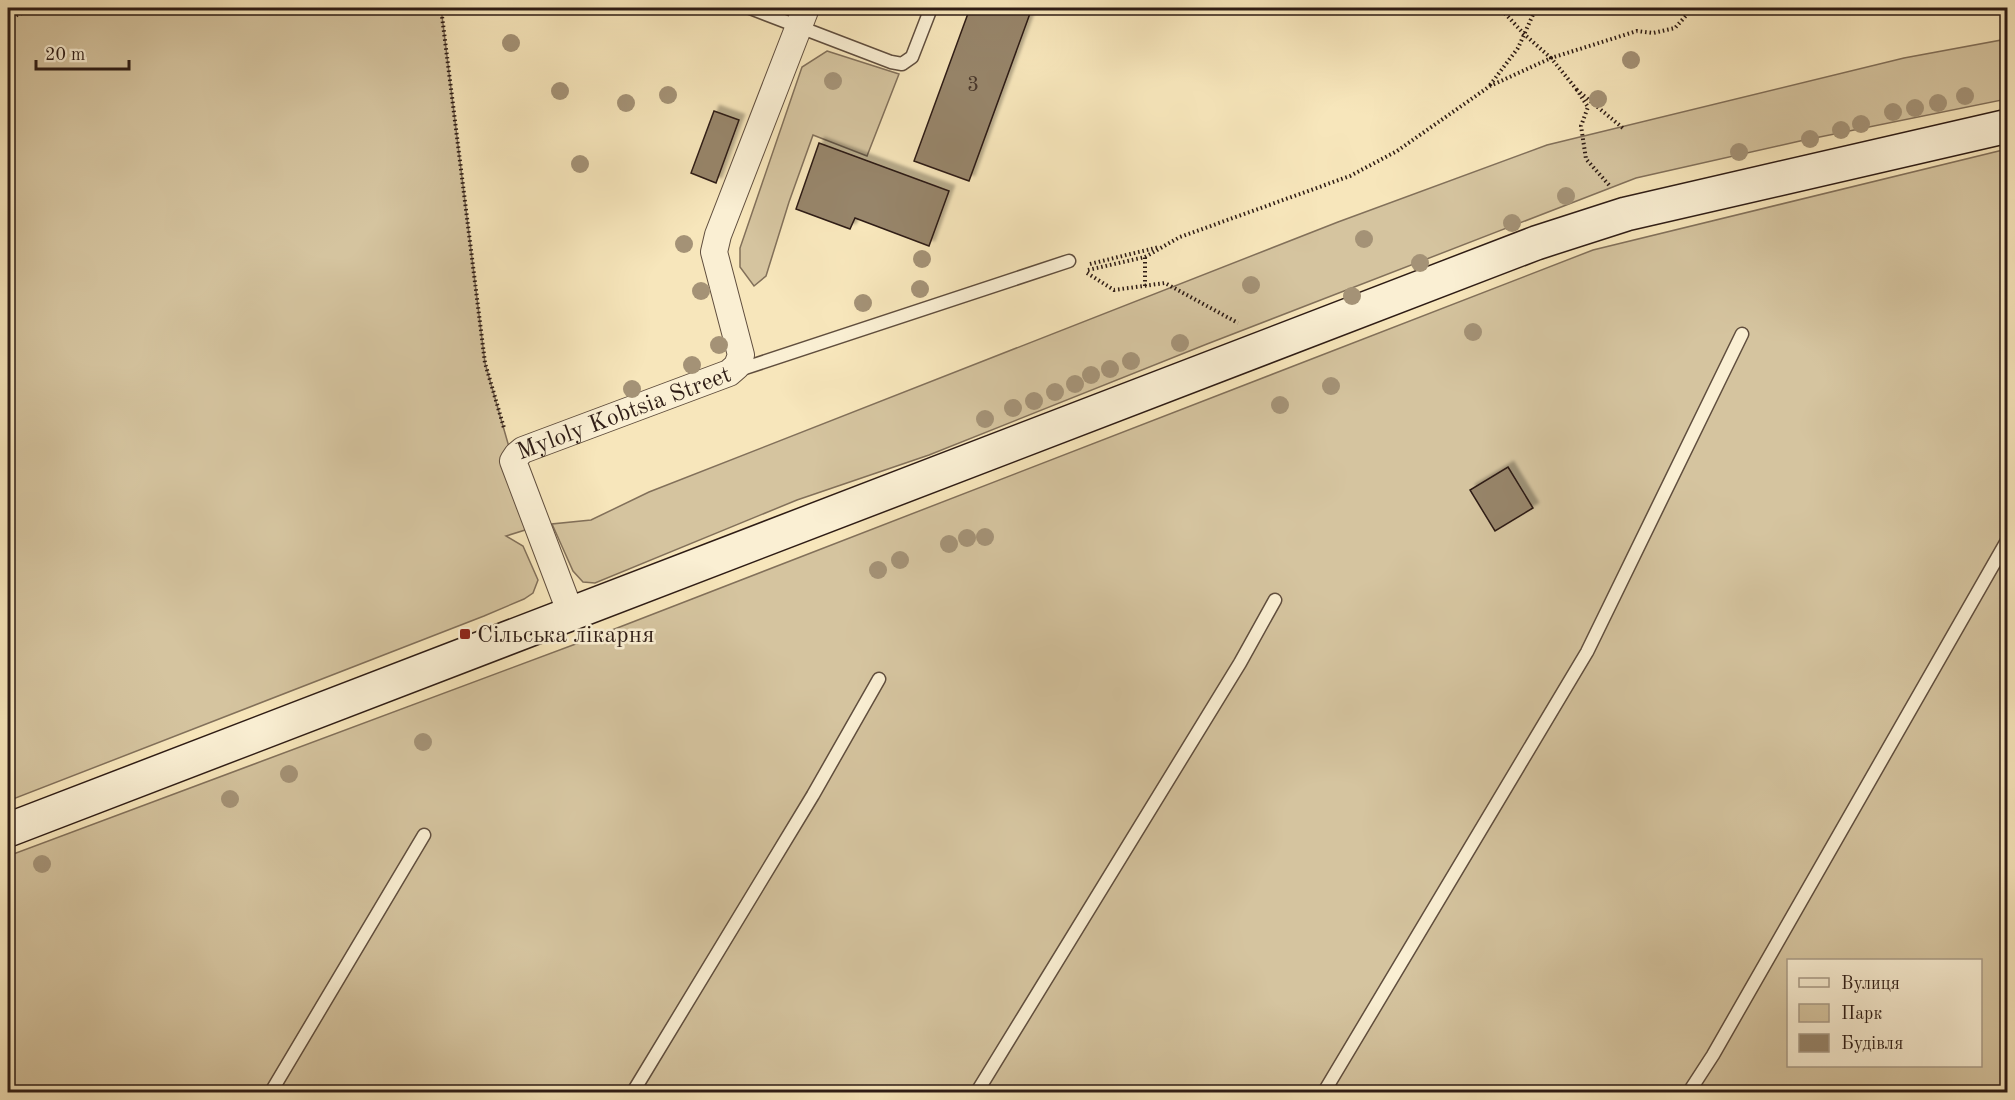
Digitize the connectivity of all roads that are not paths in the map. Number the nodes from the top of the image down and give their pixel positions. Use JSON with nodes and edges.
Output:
{"nodes":[{"id":1,"x":750,"y":8,"type":"edge"},
{"id":2,"x":931,"y":8,"type":"edge"},
{"id":3,"x":802,"y":16,"type":"edge"},
{"id":4,"x":2007,"y":126,"type":"edge"},
{"id":5,"x":1069,"y":261,"type":"road end"},
{"id":6,"x":1742,"y":334,"type":"dead end"},
{"id":7,"x":729,"y":373,"type":"junction"},
{"id":8,"x":2007,"y":539,"type":"edge"},
{"id":9,"x":1275,"y":600,"type":"dead end"},
{"id":10,"x":571,"y":614,"type":"junction"},
{"id":11,"x":879,"y":679,"type":"dead end"},
{"id":12,"x":8,"y":830,"type":"edge"},
{"id":13,"x":424,"y":835,"type":"dead end"},
{"id":14,"x":271,"y":1092,"type":"edge"},
{"id":15,"x":633,"y":1092,"type":"edge"},
{"id":16,"x":977,"y":1092,"type":"edge"},
{"id":17,"x":1324,"y":1092,"type":"edge"},
{"id":18,"x":1689,"y":1092,"type":"edge"}],
"edges":[{"from":1,"to":3,"type":"lane"},
{"from":2,"to":3,"type":"lane"},
{"from":3,"to":7,"type":"street","name":"Myloly Kobtsia Street"},
{"from":4,"to":10,"type":"main road"},
{"from":5,"to":7,"type":"lane"},
{"from":6,"to":17,"type":"lane"},
{"from":7,"to":10,"type":"street","name":"Myloly Kobtsia Street"},
{"from":8,"to":18,"type":"lane"},
{"from":9,"to":16,"type":"lane"},
{"from":10,"to":12,"type":"main road"},
{"from":11,"to":15,"type":"lane"},
{"from":13,"to":14,"type":"lane"}]}
